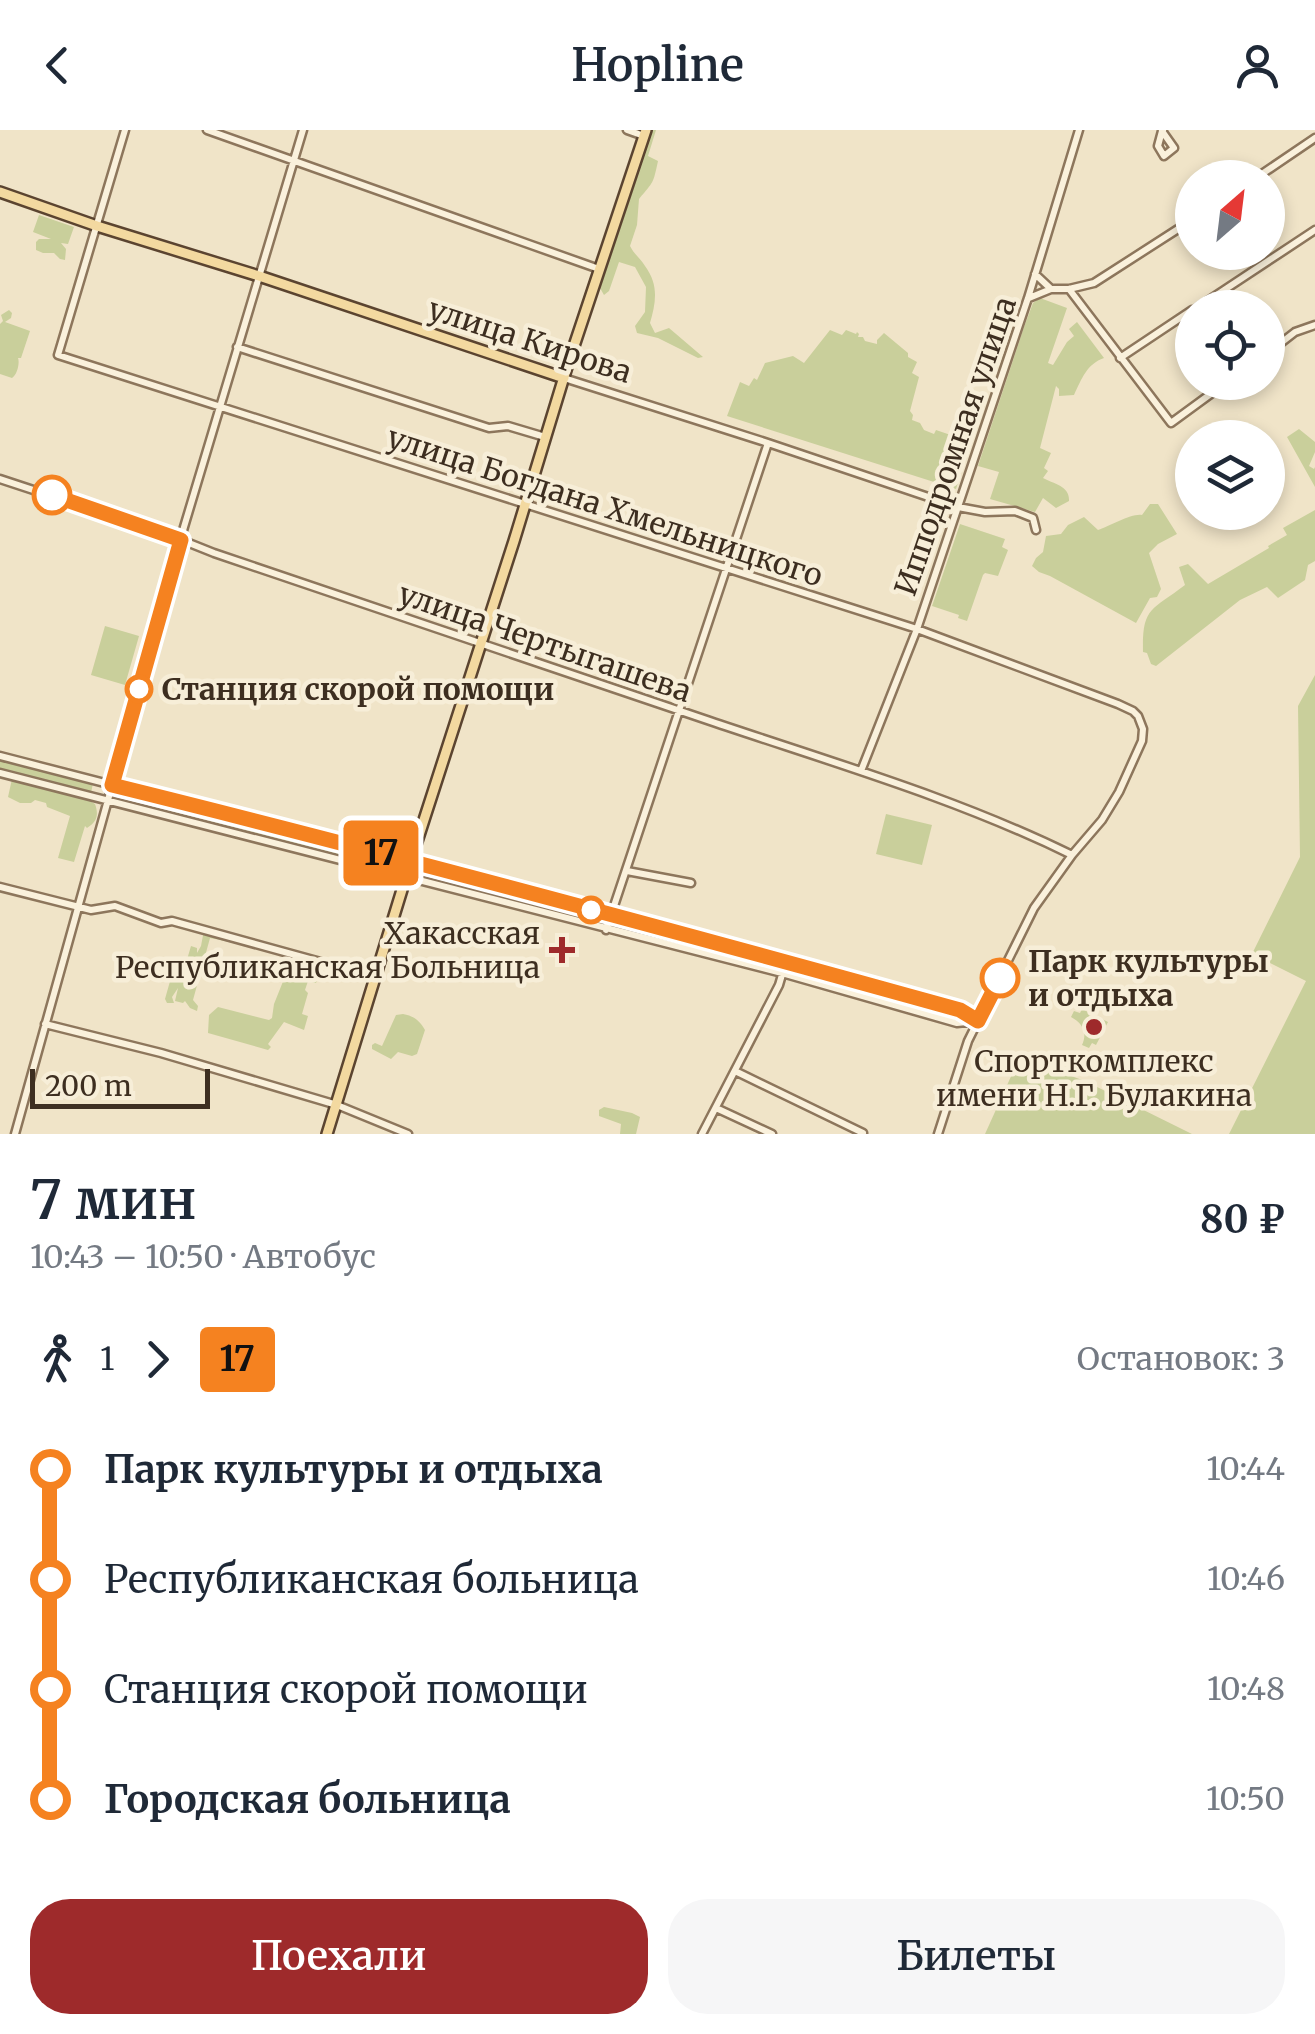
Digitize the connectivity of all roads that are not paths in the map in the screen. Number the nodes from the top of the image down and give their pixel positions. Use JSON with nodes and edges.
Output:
{"nodes":[{"id":1,"x":125,"y":130,"type":"edge"},
{"id":2,"x":207,"y":130,"type":"edge"},
{"id":3,"x":303,"y":130,"type":"edge"},
{"id":4,"x":627,"y":130,"type":"edge"},
{"id":5,"x":1079,"y":130,"type":"edge"},
{"id":6,"x":646,"y":133,"type":"edge"},
{"id":7,"x":1315,"y":138,"type":"edge"},
{"id":8,"x":292,"y":160,"type":"junction"},
{"id":9,"x":1283,"y":160,"type":"edge"},
{"id":10,"x":0,"y":192,"type":"edge"},
{"id":11,"x":97,"y":226,"type":"junction"},
{"id":12,"x":1315,"y":230,"type":"edge"},
{"id":13,"x":1175,"y":231,"type":"edge"},
{"id":14,"x":599,"y":269,"type":"junction"},
{"id":15,"x":1035,"y":274,"type":"junction"},
{"id":16,"x":258,"y":276,"type":"junction"},
{"id":17,"x":1069,"y":288,"type":"junction"},
{"id":18,"x":1050,"y":289,"type":"junction"},
{"id":19,"x":1224,"y":290,"type":"edge"},
{"id":20,"x":1028,"y":298,"type":"junction"},
{"id":21,"x":1175,"y":322,"type":"edge"},
{"id":22,"x":1315,"y":325,"type":"edge"},
{"id":23,"x":1285,"y":340,"type":"edge"},
{"id":24,"x":237,"y":346,"type":"junction"},
{"id":25,"x":1120,"y":358,"type":"junction"},
{"id":26,"x":564,"y":378,"type":"junction"},
{"id":27,"x":1202,"y":400,"type":"edge"},
{"id":28,"x":220,"y":407,"type":"junction"},
{"id":29,"x":546,"y":437,"type":"junction"},
{"id":30,"x":768,"y":443,"type":"junction"},
{"id":31,"x":0,"y":478,"type":"edge"},
{"id":32,"x":526,"y":503,"type":"junction"},
{"id":33,"x":958,"y":507,"type":"junction"},
{"id":34,"x":1036,"y":530,"type":"dead end"},
{"id":35,"x":181,"y":540,"type":"junction"},
{"id":36,"x":727,"y":567,"type":"junction"},
{"id":37,"x":917,"y":629,"type":"junction"},
{"id":38,"x":480,"y":644,"type":"junction"},
{"id":39,"x":679,"y":711,"type":"junction"},
{"id":40,"x":0,"y":756,"type":"edge"},
{"id":41,"x":860,"y":771,"type":"junction"},
{"id":42,"x":0,"y":773,"type":"edge"},
{"id":43,"x":112,"y":785,"type":"junction"},
{"id":44,"x":108,"y":801,"type":"junction"},
{"id":45,"x":1072,"y":854,"type":"junction"},
{"id":46,"x":410,"y":861,"type":"junction"},
{"id":47,"x":627,"y":871,"type":"junction"},
{"id":48,"x":406,"y":876,"type":"junction"},
{"id":49,"x":691,"y":883,"type":"dead end"},
{"id":50,"x":0,"y":887,"type":"edge"},
{"id":51,"x":78,"y":906,"type":"junction"},
{"id":52,"x":611,"y":916,"type":"junction"},
{"id":53,"x":606,"y":930,"type":"junction"},
{"id":54,"x":786,"y":961,"type":"junction"},
{"id":55,"x":782,"y":973,"type":"junction"},
{"id":56,"x":376,"y":977,"type":"junction"},
{"id":57,"x":978,"y":1021,"type":"junction"},
{"id":58,"x":46,"y":1024,"type":"junction"},
{"id":59,"x":735,"y":1071,"type":"junction"},
{"id":60,"x":337,"y":1105,"type":"junction"},
{"id":61,"x":716,"y":1108,"type":"junction"},
{"id":62,"x":863,"y":1133,"type":"edge"},
{"id":63,"x":15,"y":1134,"type":"edge"},
{"id":64,"x":327,"y":1134,"type":"edge"},
{"id":65,"x":408,"y":1134,"type":"edge"},
{"id":66,"x":702,"y":1134,"type":"edge"},
{"id":67,"x":772,"y":1134,"type":"edge"},
{"id":68,"x":938,"y":1134,"type":"edge"}],
"edges":[{"from":1,"to":11,"type":"street"},
{"from":2,"to":8,"type":"street"},
{"from":3,"to":8,"type":"street"},
{"from":4,"to":6,"type":"street"},
{"from":5,"to":15,"type":"street","name":"Ипподромная улица"},
{"from":6,"to":14,"type":"main road"},
{"from":7,"to":9,"type":"street"},
{"from":8,"to":14,"type":"street"},
{"from":8,"to":16,"type":"street"},
{"from":10,"to":11,"type":"main road","name":"улица Кирова"},
{"from":11,"to":16,"type":"main road","name":"улица Кирова"},
{"from":11,"to":28,"type":"street","name":"улица Богдана Хмельницкого"},
{"from":12,"to":19,"type":"street"},
{"from":13,"to":17,"type":"street"},
{"from":14,"to":26,"type":"main road"},
{"from":15,"to":18,"type":"street"},
{"from":15,"to":20,"type":"street","name":"Ипподромная улица"},
{"from":16,"to":24,"type":"street"},
{"from":16,"to":26,"type":"main road","name":"улица Кирова"},
{"from":17,"to":18,"type":"street"},
{"from":17,"to":25,"type":"street"},
{"from":18,"to":20,"type":"street"},
{"from":20,"to":33,"type":"street","name":"Ипподромная улица"},
{"from":21,"to":25,"type":"street"},
{"from":22,"to":23,"type":"street"},
{"from":24,"to":28,"type":"street"},
{"from":24,"to":29,"type":"street"},
{"from":25,"to":27,"type":"street"},
{"from":26,"to":29,"type":"main road"},
{"from":26,"to":30,"type":"street","name":"улица Кирова"},
{"from":28,"to":32,"type":"street","name":"улица Богдана Хмельницкого"},
{"from":28,"to":35,"type":"street"},
{"from":29,"to":32,"type":"main road"},
{"from":30,"to":33,"type":"street","name":"улица Кирова"},
{"from":30,"to":36,"type":"street"},
{"from":31,"to":35,"type":"street","name":"улица Чертыгашева"},
{"from":32,"to":36,"type":"street","name":"улица Богдана Хмельницкого"},
{"from":32,"to":38,"type":"main road"},
{"from":33,"to":34,"type":"street","name":"улица Кирова"},
{"from":33,"to":37,"type":"street","name":"Ипподромная улица"},
{"from":35,"to":38,"type":"street","name":"улица Чертыгашева"},
{"from":35,"to":43,"type":"street"},
{"from":36,"to":37,"type":"street","name":"улица Богдана Хмельницкого"},
{"from":36,"to":39,"type":"street"},
{"from":37,"to":41,"type":"street","name":"Ипподромная улица"},
{"from":37,"to":45,"type":"street","name":"улица Богдана Хмельницкого"},
{"from":38,"to":39,"type":"street","name":"улица Чертыгашева"},
{"from":38,"to":46,"type":"main road"},
{"from":39,"to":41,"type":"street","name":"улица Чертыгашева"},
{"from":39,"to":47,"type":"street"},
{"from":40,"to":43,"type":"street"},
{"from":41,"to":45,"type":"street","name":"улица Чертыгашева"},
{"from":42,"to":44,"type":"street"},
{"from":43,"to":44,"type":"street"},
{"from":43,"to":46,"type":"street"},
{"from":44,"to":48,"type":"street"},
{"from":44,"to":51,"type":"street"},
{"from":45,"to":57,"type":"street"},
{"from":46,"to":48,"type":"main road"},
{"from":46,"to":52,"type":"street"},
{"from":47,"to":49,"type":"street"},
{"from":47,"to":52,"type":"street"},
{"from":48,"to":53,"type":"street"},
{"from":48,"to":56,"type":"main road"},
{"from":50,"to":51,"type":"street"},
{"from":51,"to":56,"type":"street"},
{"from":51,"to":58,"type":"street"},
{"from":52,"to":53,"type":"street"},
{"from":52,"to":54,"type":"street"},
{"from":53,"to":55,"type":"street"},
{"from":54,"to":55,"type":"street"},
{"from":54,"to":57,"type":"street"},
{"from":55,"to":57,"type":"street"},
{"from":55,"to":59,"type":"street"},
{"from":56,"to":60,"type":"main road"},
{"from":57,"to":68,"type":"street"},
{"from":58,"to":60,"type":"street"},
{"from":58,"to":63,"type":"street"},
{"from":59,"to":61,"type":"street"},
{"from":59,"to":62,"type":"street"},
{"from":60,"to":64,"type":"main road"},
{"from":60,"to":65,"type":"street"},
{"from":61,"to":66,"type":"street"},
{"from":61,"to":67,"type":"street"}]}
